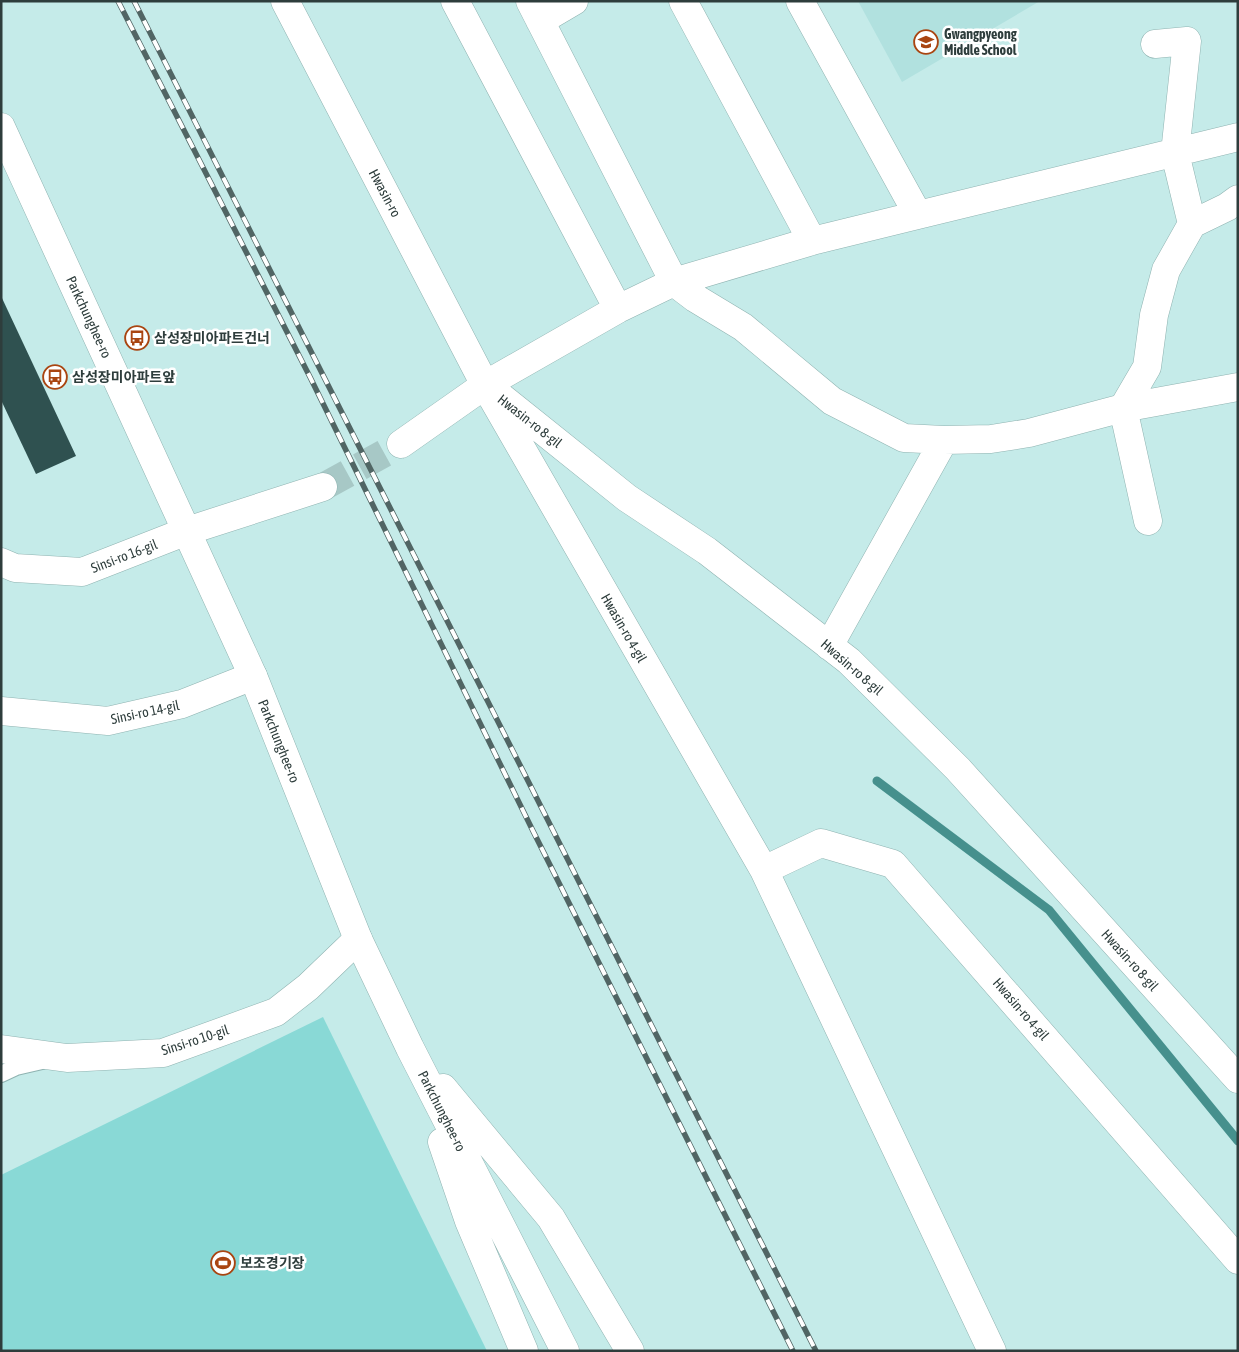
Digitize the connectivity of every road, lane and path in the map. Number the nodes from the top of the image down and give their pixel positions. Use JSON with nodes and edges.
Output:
{"nodes":[{"id":1,"x":285,"y":1,"type":"edge"},
{"id":2,"x":455,"y":1,"type":"edge"},
{"id":3,"x":574,"y":1,"type":"edge"},
{"id":4,"x":683,"y":1,"type":"edge"},
{"id":5,"x":800,"y":1,"type":"edge"},
{"id":6,"x":535,"y":11,"type":"edge"},
{"id":7,"x":1155,"y":44,"type":"dead end"},
{"id":8,"x":1,"y":127,"type":"edge"},
{"id":9,"x":1238,"y":137,"type":"edge"},
{"id":10,"x":1176,"y":153,"type":"junction"},
{"id":11,"x":1238,"y":199,"type":"edge"},
{"id":12,"x":918,"y":215,"type":"junction"},
{"id":13,"x":1192,"y":224,"type":"junction"},
{"id":14,"x":812,"y":241,"type":"junction"},
{"id":15,"x":674,"y":282,"type":"junction"},
{"id":16,"x":618,"y":309,"type":"junction"},
{"id":17,"x":485,"y":385,"type":"junction"},
{"id":18,"x":1238,"y":387,"type":"edge"},
{"id":19,"x":1123,"y":408,"type":"junction"},
{"id":20,"x":944,"y":440,"type":"junction"},
{"id":21,"x":401,"y":444,"type":"tunnel mouth"},
{"id":22,"x":323,"y":486,"type":"tunnel mouth"},
{"id":23,"x":1148,"y":521,"type":"dead end"},
{"id":24,"x":187,"y":531,"type":"junction"},
{"id":25,"x":1,"y":562,"type":"edge"},
{"id":26,"x":829,"y":646,"type":"junction"},
{"id":27,"x":253,"y":676,"type":"junction"},
{"id":28,"x":1,"y":711,"type":"edge"},
{"id":29,"x":764,"y":870,"type":"junction"},
{"id":30,"x":358,"y":939,"type":"junction"},
{"id":31,"x":410,"y":1048,"type":"junction"},
{"id":32,"x":1,"y":1049,"type":"edge"},
{"id":33,"x":67,"y":1058,"type":"junction"},
{"id":34,"x":1,"y":1074,"type":"edge"},
{"id":35,"x":1238,"y":1079,"type":"edge"},
{"id":36,"x":1238,"y":1260,"type":"edge"},
{"id":37,"x":524,"y":1351,"type":"edge"},
{"id":38,"x":565,"y":1351,"type":"edge"},
{"id":39,"x":630,"y":1351,"type":"edge"},
{"id":40,"x":992,"y":1351,"type":"edge"}],
"edges":[{"from":1,"to":17,"type":"street","name":"Hwasin-ro"},
{"from":2,"to":16,"type":"street"},
{"from":3,"to":6,"type":"street"},
{"from":4,"to":14,"type":"street"},
{"from":5,"to":12,"type":"street"},
{"from":6,"to":15,"type":"street"},
{"from":7,"to":10,"type":"street"},
{"from":8,"to":24,"type":"street","name":"Parkchunghee-ro"},
{"from":9,"to":10,"type":"street"},
{"from":10,"to":12,"type":"street"},
{"from":10,"to":13,"type":"street"},
{"from":11,"to":13,"type":"street"},
{"from":12,"to":14,"type":"street"},
{"from":13,"to":19,"type":"street"},
{"from":14,"to":15,"type":"street"},
{"from":15,"to":16,"type":"street"},
{"from":15,"to":20,"type":"street"},
{"from":16,"to":17,"type":"street"},
{"from":17,"to":21,"type":"street","name":"Hwasin-ro 8-gil"},
{"from":17,"to":26,"type":"street","name":"Hwasin-ro 8-gil"},
{"from":17,"to":29,"type":"street","name":"Hwasin-ro 4-gil"},
{"from":18,"to":19,"type":"street"},
{"from":19,"to":20,"type":"street"},
{"from":19,"to":23,"type":"street"},
{"from":20,"to":26,"type":"street"},
{"from":22,"to":24,"type":"street"},
{"from":24,"to":25,"type":"street","name":"Sinsi-ro 16-gil"},
{"from":24,"to":27,"type":"street","name":"Parkchunghee-ro"},
{"from":26,"to":35,"type":"street","name":"Hwasin-ro 8-gil"},
{"from":27,"to":28,"type":"street","name":"Sinsi-ro 14-gil"},
{"from":27,"to":30,"type":"street","name":"Parkchunghee-ro"},
{"from":29,"to":36,"type":"street","name":"Hwasin-ro 4-gil"},
{"from":29,"to":40,"type":"street","name":"Hwasin-ro 4-gil"},
{"from":30,"to":31,"type":"street","name":"Parkchunghee-ro"},
{"from":30,"to":33,"type":"street","name":"Sinsi-ro 10-gil"},
{"from":31,"to":37,"type":"street"},
{"from":31,"to":38,"type":"street","name":"Parkchunghee-ro"},
{"from":31,"to":39,"type":"street"},
{"from":32,"to":33,"type":"street","name":"Sinsi-ro 10-gil"},
{"from":33,"to":34,"type":"lane"}]}
